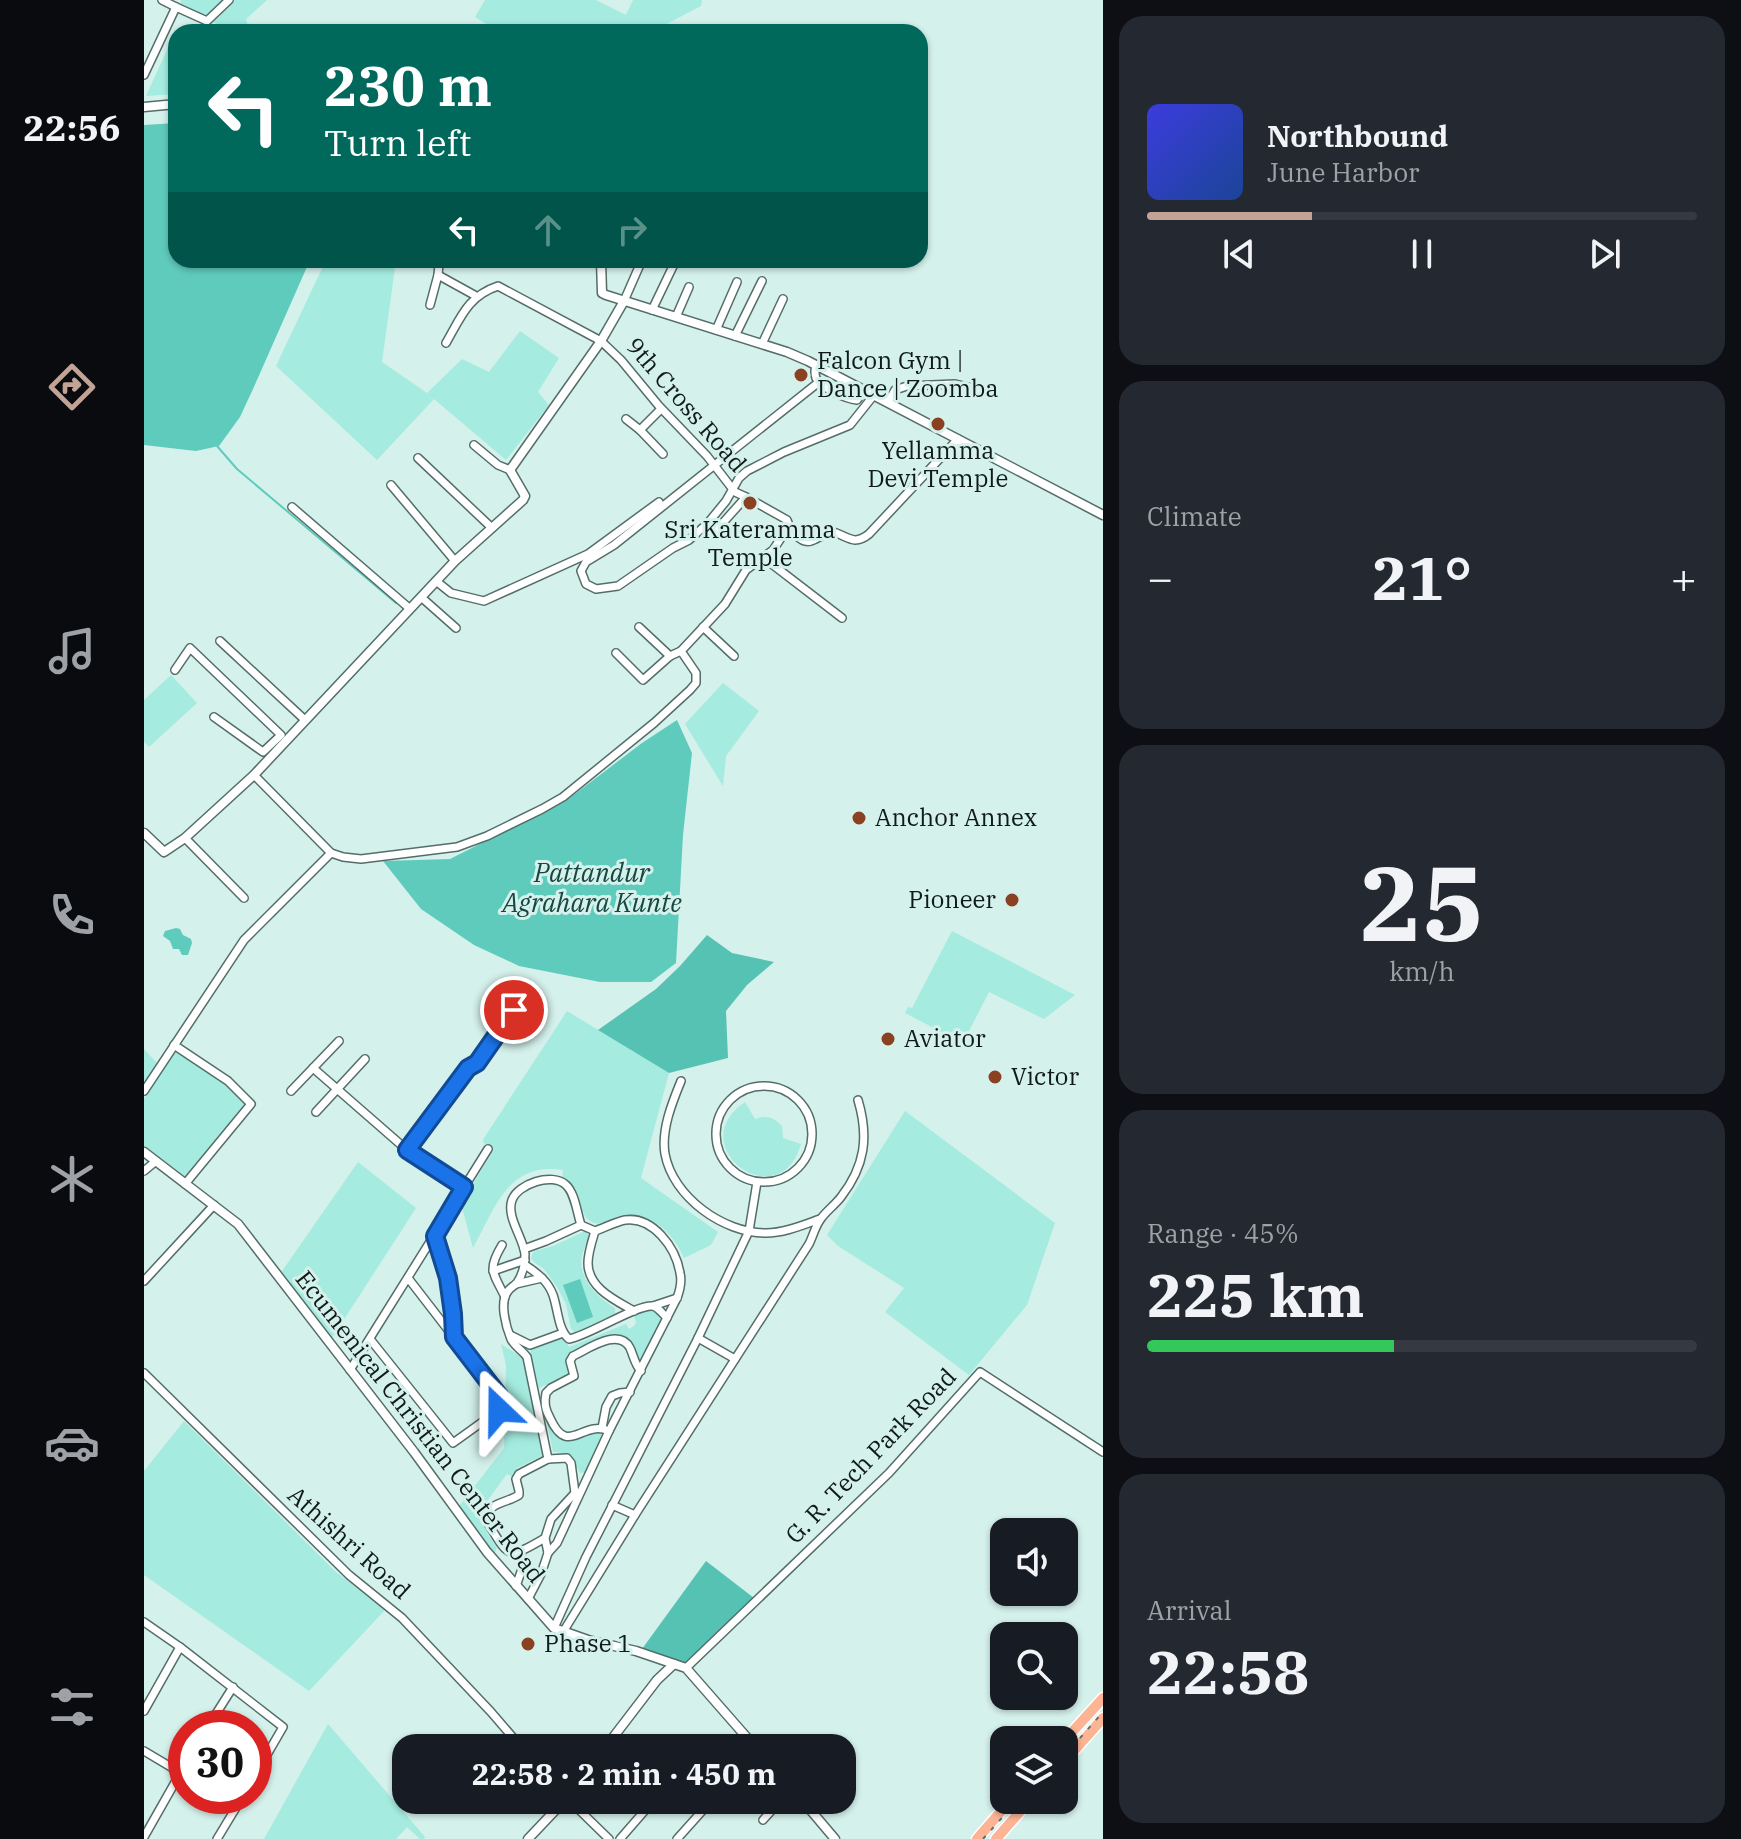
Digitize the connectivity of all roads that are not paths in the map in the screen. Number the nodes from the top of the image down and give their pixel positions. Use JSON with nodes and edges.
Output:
{"nodes":[{"id":1,"x":162,"y":0,"type":"edge"},
{"id":2,"x":229,"y":0,"type":"edge"},
{"id":3,"x":176,"y":7,"type":"junction"},
{"id":4,"x":144,"y":75,"type":"edge"},
{"id":5,"x":168,"y":105,"type":"edge"},
{"id":6,"x":144,"y":107,"type":"edge"},
{"id":7,"x":439,"y":268,"type":"edge"},
{"id":8,"x":601,"y":268,"type":"edge"},
{"id":9,"x":638,"y":268,"type":"edge"},
{"id":10,"x":672,"y":268,"type":"edge"},
{"id":11,"x":438,"y":275,"type":"junction"},
{"id":12,"x":762,"y":281,"type":"dead end"},
{"id":13,"x":737,"y":282,"type":"dead end"},
{"id":14,"x":689,"y":287,"type":"dead end"},
{"id":15,"x":476,"y":296,"type":"junction"},
{"id":16,"x":783,"y":299,"type":"dead end"},
{"id":17,"x":624,"y":301,"type":"junction"},
{"id":18,"x":430,"y":305,"type":"dead end"},
{"id":19,"x":652,"y":310,"type":"junction"},
{"id":20,"x":676,"y":317,"type":"junction"},
{"id":21,"x":716,"y":330,"type":"junction"},
{"id":22,"x":735,"y":336,"type":"junction"},
{"id":23,"x":601,"y":341,"type":"junction"},
{"id":24,"x":446,"y":343,"type":"dead end"},
{"id":25,"x":762,"y":344,"type":"junction"},
{"id":26,"x":816,"y":365,"type":"junction"},
{"id":27,"x":819,"y":382,"type":"junction"},
{"id":28,"x":864,"y":390,"type":"junction"},
{"id":29,"x":981,"y":390,"type":"dead end"},
{"id":30,"x":874,"y":395,"type":"junction"},
{"id":31,"x":888,"y":402,"type":"junction"},
{"id":32,"x":661,"y":409,"type":"junction"},
{"id":33,"x":626,"y":419,"type":"dead end"},
{"id":34,"x":640,"y":430,"type":"junction"},
{"id":35,"x":958,"y":439,"type":"junction"},
{"id":36,"x":474,"y":445,"type":"dead end"},
{"id":37,"x":663,"y":454,"type":"dead end"},
{"id":38,"x":418,"y":458,"type":"dead end"},
{"id":39,"x":713,"y":465,"type":"junction"},
{"id":40,"x":510,"y":470,"type":"junction"},
{"id":41,"x":391,"y":485,"type":"dead end"},
{"id":42,"x":732,"y":489,"type":"junction"},
{"id":43,"x":746,"y":497,"type":"junction"},
{"id":44,"x":659,"y":502,"type":"dead end"},
{"id":45,"x":292,"y":507,"type":"dead end"},
{"id":46,"x":1103,"y":515,"type":"edge"},
{"id":47,"x":789,"y":526,"type":"junction"},
{"id":48,"x":492,"y":528,"type":"junction"},
{"id":49,"x":716,"y":533,"type":"dead end"},
{"id":50,"x":764,"y":558,"type":"junction"},
{"id":51,"x":455,"y":561,"type":"junction"},
{"id":52,"x":436,"y":581,"type":"junction"},
{"id":53,"x":421,"y":597,"type":"junction"},
{"id":54,"x":409,"y":608,"type":"junction"},
{"id":55,"x":842,"y":618,"type":"dead end"},
{"id":56,"x":639,"y":627,"type":"dead end"},
{"id":57,"x":703,"y":627,"type":"junction"},
{"id":58,"x":456,"y":628,"type":"dead end"},
{"id":59,"x":220,"y":641,"type":"dead end"},
{"id":60,"x":681,"y":651,"type":"junction"},
{"id":61,"x":616,"y":653,"type":"dead end"},
{"id":62,"x":734,"y":656,"type":"dead end"},
{"id":63,"x":669,"y":657,"type":"junction"},
{"id":64,"x":675,"y":665,"type":"dead end"},
{"id":65,"x":175,"y":670,"type":"dead end"},
{"id":66,"x":643,"y":680,"type":"junction"},
{"id":67,"x":649,"y":688,"type":"dead end"},
{"id":68,"x":214,"y":717,"type":"dead end"},
{"id":69,"x":305,"y":720,"type":"junction"},
{"id":70,"x":275,"y":746,"type":"junction"},
{"id":71,"x":254,"y":775,"type":"junction"},
{"id":72,"x":144,"y":833,"type":"edge"},
{"id":73,"x":185,"y":838,"type":"junction"},
{"id":74,"x":331,"y":853,"type":"junction"},
{"id":75,"x":244,"y":898,"type":"dead end"},
{"id":76,"x":514,"y":1010,"type":"dead end"},
{"id":77,"x":339,"y":1041,"type":"dead end"},
{"id":78,"x":174,"y":1045,"type":"junction"},
{"id":79,"x":365,"y":1059,"type":"dead end"},
{"id":80,"x":313,"y":1068,"type":"junction"},
{"id":81,"x":681,"y":1081,"type":"dead end"},
{"id":82,"x":337,"y":1089,"type":"junction"},
{"id":83,"x":144,"y":1091,"type":"edge"},
{"id":84,"x":291,"y":1091,"type":"dead end"},
{"id":85,"x":858,"y":1100,"type":"dead end"},
{"id":86,"x":316,"y":1112,"type":"dead end"},
{"id":87,"x":488,"y":1149,"type":"dead end"},
{"id":88,"x":407,"y":1150,"type":"junction"},
{"id":89,"x":144,"y":1152,"type":"edge"},
{"id":90,"x":156,"y":1161,"type":"junction"},
{"id":91,"x":144,"y":1171,"type":"edge"},
{"id":92,"x":757,"y":1182,"type":"junction"},
{"id":93,"x":185,"y":1184,"type":"junction"},
{"id":94,"x":464,"y":1187,"type":"junction"},
{"id":95,"x":214,"y":1205,"type":"junction"},
{"id":96,"x":820,"y":1219,"type":"junction"},
{"id":97,"x":581,"y":1225,"type":"junction"},
{"id":98,"x":595,"y":1231,"type":"junction"},
{"id":99,"x":749,"y":1231,"type":"junction"},
{"id":100,"x":435,"y":1236,"type":"junction"},
{"id":101,"x":502,"y":1245,"type":"dead end"},
{"id":102,"x":524,"y":1249,"type":"junction"},
{"id":103,"x":525,"y":1263,"type":"junction"},
{"id":104,"x":493,"y":1271,"type":"junction"},
{"id":105,"x":408,"y":1278,"type":"junction"},
{"id":106,"x":542,"y":1278,"type":"junction"},
{"id":107,"x":144,"y":1281,"type":"edge"},
{"id":108,"x":516,"y":1284,"type":"junction"},
{"id":109,"x":505,"y":1297,"type":"junction"},
{"id":110,"x":677,"y":1298,"type":"junction"},
{"id":111,"x":652,"y":1306,"type":"junction"},
{"id":112,"x":634,"y":1311,"type":"junction"},
{"id":113,"x":667,"y":1318,"type":"junction"},
{"id":114,"x":563,"y":1333,"type":"junction"},
{"id":115,"x":510,"y":1335,"type":"junction"},
{"id":116,"x":454,"y":1337,"type":"junction"},
{"id":117,"x":698,"y":1338,"type":"junction"},
{"id":118,"x":370,"y":1339,"type":"junction"},
{"id":119,"x":735,"y":1359,"type":"junction"},
{"id":120,"x":350,"y":1370,"type":"junction"},
{"id":121,"x":641,"y":1371,"type":"junction"},
{"id":122,"x":144,"y":1373,"type":"edge"},
{"id":123,"x":630,"y":1392,"type":"junction"},
{"id":124,"x":546,"y":1393,"type":"junction"},
{"id":125,"x":534,"y":1395,"type":"junction"},
{"id":126,"x":606,"y":1430,"type":"junction"},
{"id":127,"x":1103,"y":1452,"type":"edge"},
{"id":128,"x":548,"y":1459,"type":"junction"},
{"id":129,"x":612,"y":1505,"type":"junction"},
{"id":130,"x":635,"y":1515,"type":"junction"},
{"id":131,"x":545,"y":1538,"type":"junction"},
{"id":132,"x":521,"y":1552,"type":"junction"},
{"id":133,"x":548,"y":1553,"type":"junction"},
{"id":134,"x":522,"y":1569,"type":"junction"},
{"id":135,"x":541,"y":1574,"type":"junction"},
{"id":136,"x":516,"y":1586,"type":"junction"},
{"id":137,"x":528,"y":1599,"type":"junction"},
{"id":138,"x":144,"y":1622,"type":"edge"},
{"id":139,"x":558,"y":1630,"type":"junction"},
{"id":140,"x":180,"y":1647,"type":"junction"},
{"id":141,"x":674,"y":1664,"type":"junction"},
{"id":142,"x":686,"y":1668,"type":"junction"},
{"id":143,"x":233,"y":1687,"type":"junction"},
{"id":144,"x":1103,"y":1698,"type":"edge"},
{"id":145,"x":218,"y":1710,"type":"edge"},
{"id":146,"x":262,"y":1710,"type":"edge"},
{"id":147,"x":144,"y":1711,"type":"edge"},
{"id":148,"x":272,"y":1718,"type":"edge"},
{"id":149,"x":1103,"y":1718,"type":"edge"},
{"id":150,"x":1078,"y":1726,"type":"edge"},
{"id":151,"x":510,"y":1734,"type":"edge"},
{"id":152,"x":616,"y":1734,"type":"edge"},
{"id":153,"x":744,"y":1734,"type":"edge"},
{"id":154,"x":272,"y":1746,"type":"edge"},
{"id":155,"x":1078,"y":1746,"type":"edge"},
{"id":156,"x":144,"y":1751,"type":"edge"},
{"id":157,"x":168,"y":1765,"type":"edge"},
{"id":158,"x":168,"y":1798,"type":"edge"},
{"id":159,"x":232,"y":1814,"type":"edge"},
{"id":160,"x":553,"y":1814,"type":"edge"},
{"id":161,"x":582,"y":1814,"type":"edge"},
{"id":162,"x":642,"y":1814,"type":"edge"},
{"id":163,"x":699,"y":1814,"type":"edge"},
{"id":164,"x":768,"y":1814,"type":"edge"},
{"id":165,"x":814,"y":1814,"type":"edge"},
{"id":166,"x":999,"y":1814,"type":"edge"},
{"id":167,"x":1018,"y":1814,"type":"edge"},
{"id":168,"x":763,"y":1820,"type":"dead end"},
{"id":169,"x":144,"y":1837,"type":"edge"},
{"id":170,"x":217,"y":1839,"type":"edge"},
{"id":171,"x":528,"y":1839,"type":"edge"},
{"id":172,"x":609,"y":1839,"type":"edge"},
{"id":173,"x":620,"y":1839,"type":"edge"},
{"id":174,"x":677,"y":1839,"type":"edge"},
{"id":175,"x":835,"y":1839,"type":"edge"},
{"id":176,"x":977,"y":1839,"type":"edge"},
{"id":177,"x":996,"y":1839,"type":"edge"}],
"edges":[{"from":1,"to":3,"type":"street"},
{"from":2,"to":3,"type":"street"},
{"from":3,"to":4,"type":"street"},
{"from":5,"to":6,"type":"street"},
{"from":7,"to":11,"type":"street"},
{"from":8,"to":17,"type":"street"},
{"from":9,"to":17,"type":"street"},
{"from":10,"to":19,"type":"street"},
{"from":11,"to":15,"type":"street"},
{"from":11,"to":18,"type":"street"},
{"from":12,"to":22,"type":"street"},
{"from":13,"to":21,"type":"street"},
{"from":14,"to":20,"type":"street"},
{"from":15,"to":23,"type":"street","name":"9th Cross Road"},
{"from":15,"to":24,"type":"street"},
{"from":16,"to":25,"type":"street"},
{"from":17,"to":19,"type":"street"},
{"from":17,"to":23,"type":"street"},
{"from":19,"to":20,"type":"street"},
{"from":20,"to":21,"type":"street"},
{"from":21,"to":22,"type":"street"},
{"from":22,"to":25,"type":"street"},
{"from":23,"to":32,"type":"street","name":"9th Cross Road"},
{"from":23,"to":40,"type":"street"},
{"from":25,"to":26,"type":"street"},
{"from":26,"to":27,"type":"street"},
{"from":26,"to":28,"type":"street"},
{"from":27,"to":28,"type":"street"},
{"from":27,"to":39,"type":"street"},
{"from":28,"to":30,"type":"street"},
{"from":29,"to":31,"type":"street"},
{"from":30,"to":31,"type":"street"},
{"from":30,"to":42,"type":"street"},
{"from":31,"to":35,"type":"street"},
{"from":32,"to":34,"type":"street"},
{"from":32,"to":39,"type":"street","name":"9th Cross Road"},
{"from":33,"to":34,"type":"street"},
{"from":34,"to":37,"type":"street"},
{"from":35,"to":46,"type":"street"},
{"from":35,"to":47,"type":"street","name":"9th Cross Road"},
{"from":36,"to":40,"type":"street"},
{"from":38,"to":48,"type":"street"},
{"from":39,"to":42,"type":"street","name":"9th Cross Road"},
{"from":39,"to":42,"type":"street"},
{"from":40,"to":48,"type":"street"},
{"from":41,"to":51,"type":"street"},
{"from":42,"to":43,"type":"street","name":"9th Cross Road"},
{"from":43,"to":47,"type":"street","name":"9th Cross Road"},
{"from":43,"to":49,"type":"street"},
{"from":44,"to":52,"type":"street"},
{"from":45,"to":54,"type":"street"},
{"from":47,"to":50,"type":"street"},
{"from":48,"to":51,"type":"street"},
{"from":50,"to":55,"type":"street"},
{"from":50,"to":57,"type":"street"},
{"from":51,"to":52,"type":"street"},
{"from":52,"to":53,"type":"street"},
{"from":53,"to":54,"type":"street"},
{"from":53,"to":58,"type":"street"},
{"from":54,"to":69,"type":"street"},
{"from":56,"to":63,"type":"street"},
{"from":57,"to":60,"type":"street"},
{"from":57,"to":62,"type":"street"},
{"from":59,"to":69,"type":"street"},
{"from":60,"to":63,"type":"street"},
{"from":60,"to":74,"type":"street"},
{"from":61,"to":66,"type":"street"},
{"from":63,"to":64,"type":"street"},
{"from":63,"to":66,"type":"street"},
{"from":65,"to":70,"type":"street"},
{"from":66,"to":67,"type":"street"},
{"from":68,"to":70,"type":"street"},
{"from":69,"to":70,"type":"street"},
{"from":70,"to":71,"type":"street"},
{"from":71,"to":73,"type":"street"},
{"from":71,"to":74,"type":"street"},
{"from":72,"to":73,"type":"street"},
{"from":73,"to":75,"type":"street"},
{"from":74,"to":78,"type":"street"},
{"from":76,"to":88,"type":"street"},
{"from":77,"to":80,"type":"street"},
{"from":78,"to":83,"type":"street"},
{"from":78,"to":93,"type":"street"},
{"from":79,"to":82,"type":"street"},
{"from":80,"to":82,"type":"street"},
{"from":80,"to":84,"type":"street"},
{"from":81,"to":99,"type":"street"},
{"from":82,"to":86,"type":"street"},
{"from":82,"to":88,"type":"street"},
{"from":85,"to":96,"type":"street"},
{"from":87,"to":94,"type":"street"},
{"from":88,"to":94,"type":"street"},
{"from":89,"to":90,"type":"street","name":"Ecumenical Christian Center Road"},
{"from":90,"to":91,"type":"street"},
{"from":90,"to":93,"type":"street","name":"Ecumenical Christian Center Road"},
{"from":92,"to":92,"type":"street"},
{"from":92,"to":99,"type":"street"},
{"from":93,"to":95,"type":"street","name":"Ecumenical Christian Center Road"},
{"from":94,"to":100,"type":"street"},
{"from":95,"to":107,"type":"street"},
{"from":95,"to":120,"type":"street","name":"Ecumenical Christian Center Road"},
{"from":96,"to":99,"type":"street"},
{"from":96,"to":119,"type":"street"},
{"from":97,"to":98,"type":"street"},
{"from":97,"to":102,"type":"street"},
{"from":97,"to":102,"type":"street"},
{"from":98,"to":110,"type":"street"},
{"from":98,"to":112,"type":"street"},
{"from":99,"to":117,"type":"street"},
{"from":100,"to":105,"type":"street"},
{"from":100,"to":116,"type":"street"},
{"from":101,"to":104,"type":"street"},
{"from":102,"to":103,"type":"street"},
{"from":103,"to":104,"type":"street"},
{"from":103,"to":106,"type":"street"},
{"from":103,"to":108,"type":"street"},
{"from":104,"to":109,"type":"street"},
{"from":105,"to":116,"type":"street"},
{"from":105,"to":118,"type":"street"},
{"from":106,"to":108,"type":"street"},
{"from":106,"to":114,"type":"street"},
{"from":108,"to":109,"type":"street"},
{"from":109,"to":115,"type":"street"},
{"from":110,"to":111,"type":"street"},
{"from":110,"to":113,"type":"street"},
{"from":111,"to":112,"type":"street"},
{"from":111,"to":113,"type":"street"},
{"from":112,"to":114,"type":"street"},
{"from":113,"to":121,"type":"street"},
{"from":114,"to":115,"type":"street"},
{"from":115,"to":125,"type":"street"},
{"from":116,"to":118,"type":"street"},
{"from":117,"to":119,"type":"street"},
{"from":117,"to":129,"type":"street"},
{"from":118,"to":120,"type":"street"},
{"from":119,"to":130,"type":"street"},
{"from":120,"to":136,"type":"street","name":"Ecumenical Christian Center Road"},
{"from":121,"to":123,"type":"street"},
{"from":121,"to":124,"type":"street"},
{"from":122,"to":151,"type":"street","name":"Athishri Road"},
{"from":123,"to":126,"type":"street"},
{"from":123,"to":126,"type":"street"},
{"from":124,"to":125,"type":"street"},
{"from":124,"to":126,"type":"street"},
{"from":125,"to":128,"type":"street"},
{"from":126,"to":133,"type":"street"},
{"from":127,"to":142,"type":"street","name":"G. R. Tech Park Road"},
{"from":128,"to":131,"type":"street"},
{"from":128,"to":132,"type":"street"},
{"from":129,"to":130,"type":"street"},
{"from":129,"to":139,"type":"street"},
{"from":130,"to":139,"type":"street"},
{"from":131,"to":132,"type":"street"},
{"from":131,"to":133,"type":"street"},
{"from":132,"to":134,"type":"street"},
{"from":133,"to":135,"type":"street"},
{"from":134,"to":135,"type":"street"},
{"from":134,"to":136,"type":"street"},
{"from":135,"to":137,"type":"street"},
{"from":136,"to":137,"type":"street","name":"Ecumenical Christian Center Road"},
{"from":137,"to":139,"type":"street","name":"Ecumenical Christian Center Road"},
{"from":138,"to":140,"type":"street"},
{"from":139,"to":141,"type":"street"},
{"from":140,"to":143,"type":"street"},
{"from":140,"to":147,"type":"street"},
{"from":141,"to":142,"type":"street"},
{"from":141,"to":152,"type":"street"},
{"from":142,"to":153,"type":"street"},
{"from":143,"to":145,"type":"street"},
{"from":143,"to":146,"type":"street"},
{"from":144,"to":150,"type":"main road"},
{"from":148,"to":154,"type":"street"},
{"from":149,"to":155,"type":"main road"},
{"from":156,"to":157,"type":"street"},
{"from":158,"to":169,"type":"street"},
{"from":159,"to":170,"type":"street"},
{"from":160,"to":171,"type":"street"},
{"from":161,"to":172,"type":"street"},
{"from":162,"to":173,"type":"street"},
{"from":163,"to":174,"type":"street"},
{"from":164,"to":168,"type":"street"},
{"from":165,"to":175,"type":"street"},
{"from":166,"to":176,"type":"main road"},
{"from":167,"to":177,"type":"main road"}]}
